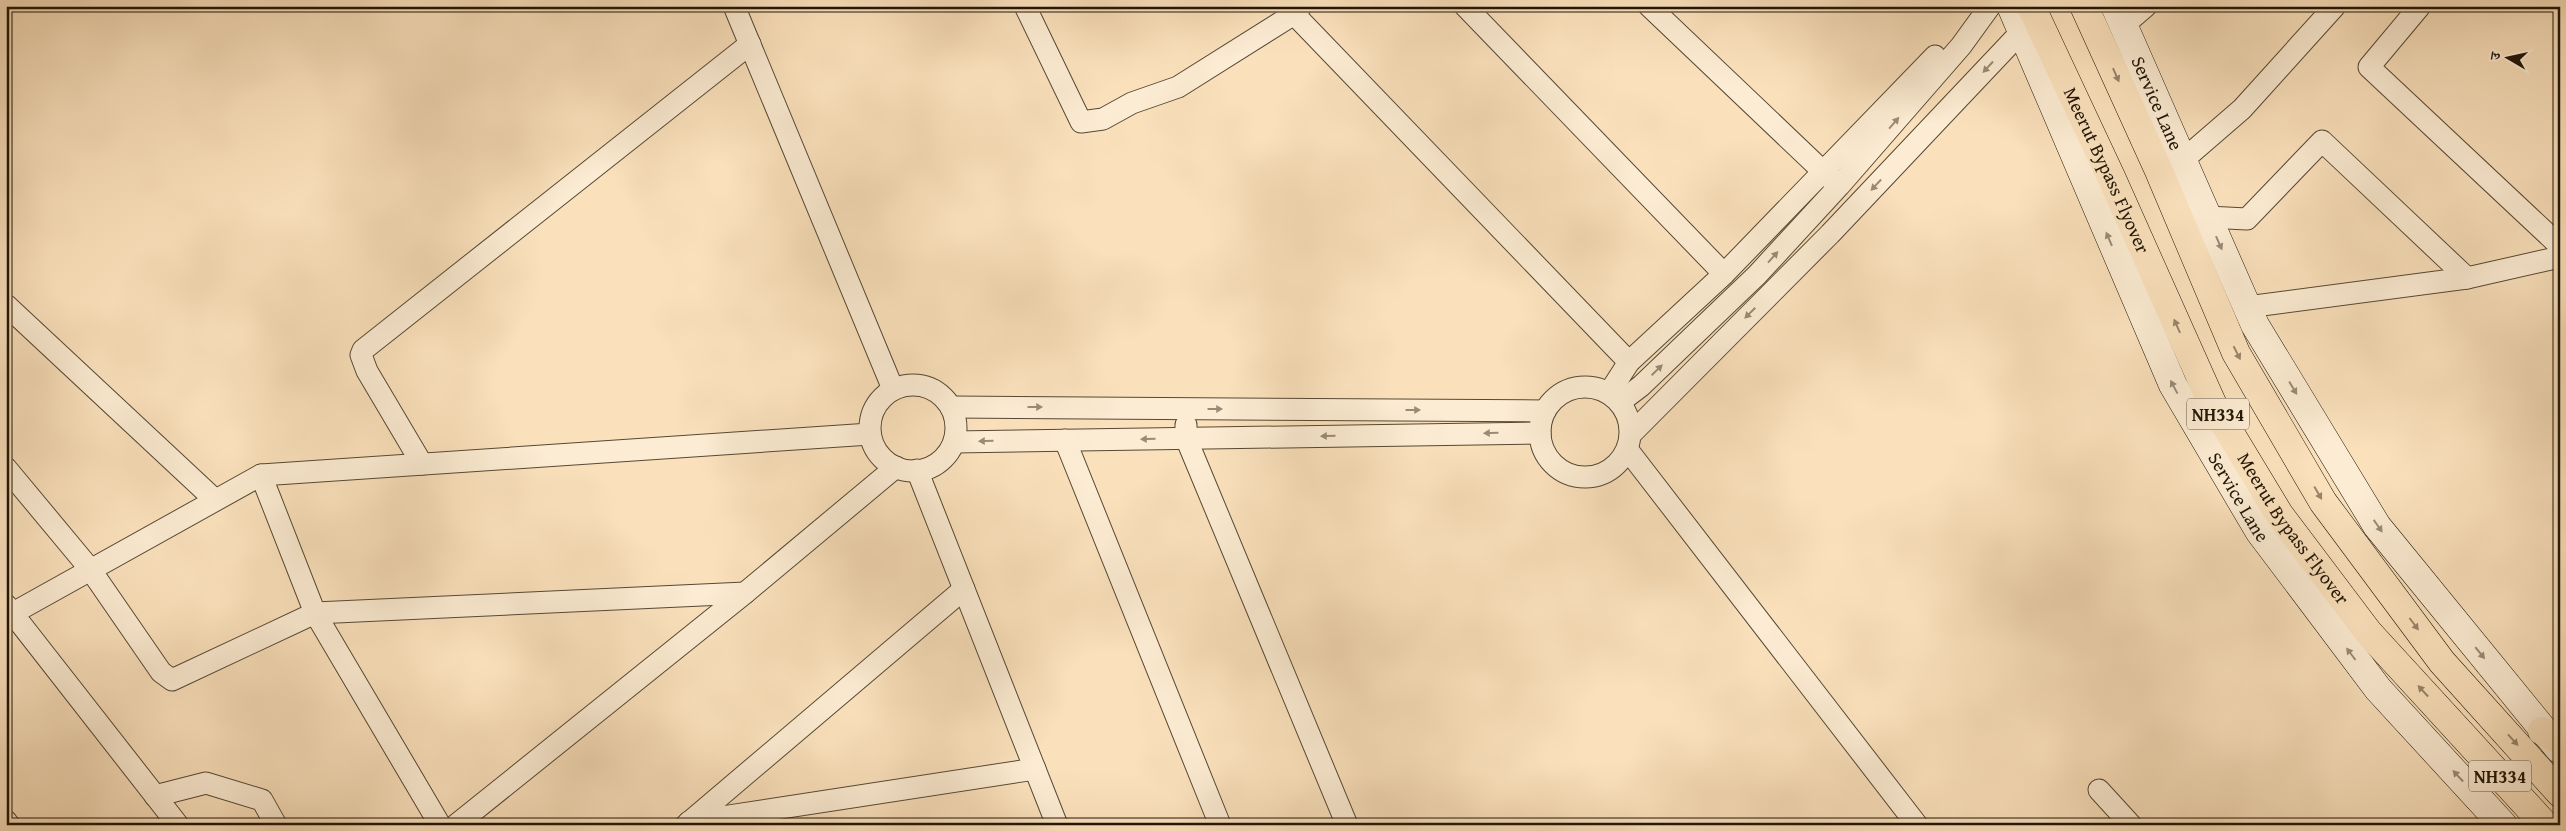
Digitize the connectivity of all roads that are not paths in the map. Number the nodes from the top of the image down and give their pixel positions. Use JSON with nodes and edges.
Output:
{"nodes":[{"id":1,"x":734,"y":6,"type":"edge"},
{"id":2,"x":1025,"y":6,"type":"edge"},
{"id":3,"x":1465,"y":6,"type":"edge"},
{"id":4,"x":1649,"y":6,"type":"edge"},
{"id":5,"x":1990,"y":6,"type":"edge"},
{"id":6,"x":2011,"y":6,"type":"edge"},
{"id":7,"x":2084,"y":6,"type":"edge"},
{"id":8,"x":2146,"y":6,"type":"edge"},
{"id":9,"x":2335,"y":6,"type":"edge"},
{"id":10,"x":2420,"y":6,"type":"edge"},
{"id":11,"x":1297,"y":10,"type":"edge"},
{"id":12,"x":2119,"y":16,"type":"edge"},
{"id":13,"x":2030,"y":19,"type":"edge"},
{"id":14,"x":750,"y":44,"type":"junction"},
{"id":15,"x":1961,"y":46,"type":"junction"},
{"id":16,"x":2182,"y":160,"type":"junction"},
{"id":17,"x":1823,"y":172,"type":"junction"},
{"id":18,"x":1839,"y":186,"type":"junction"},
{"id":19,"x":1811,"y":215,"type":"junction"},
{"id":20,"x":2207,"y":217,"type":"junction"},
{"id":21,"x":1830,"y":234,"type":"junction"},
{"id":22,"x":2560,"y":246,"type":"edge"},
{"id":23,"x":2560,"y":257,"type":"edge"},
{"id":24,"x":1724,"y":274,"type":"junction"},
{"id":25,"x":1757,"y":275,"type":"junction"},
{"id":26,"x":2467,"y":278,"type":"junction"},
{"id":27,"x":1773,"y":291,"type":"junction"},
{"id":28,"x":6,"y":305,"type":"edge"},
{"id":29,"x":2247,"y":307,"type":"junction"},
{"id":30,"x":1629,"y":362,"type":"junction"},
{"id":31,"x":893,"y":389,"type":"junction"},
{"id":32,"x":1614,"y":397,"type":"junction"},
{"id":33,"x":951,"y":407,"type":"junction"},
{"id":34,"x":1008,"y":407,"type":"junction"},
{"id":35,"x":1185,"y":408,"type":"junction"},
{"id":36,"x":1274,"y":409,"type":"junction"},
{"id":37,"x":1380,"y":410,"type":"junction"},
{"id":38,"x":1545,"y":411,"type":"junction"},
{"id":39,"x":1540,"y":433,"type":"junction"},
{"id":40,"x":870,"y":434,"type":"junction"},
{"id":41,"x":1381,"y":435,"type":"junction"},
{"id":42,"x":1273,"y":437,"type":"junction"},
{"id":43,"x":1186,"y":438,"type":"junction"},
{"id":44,"x":1065,"y":440,"type":"junction"},
{"id":45,"x":1010,"y":441,"type":"junction"},
{"id":46,"x":954,"y":442,"type":"junction"},
{"id":47,"x":1629,"y":442,"type":"junction"},
{"id":48,"x":422,"y":464,"type":"junction"},
{"id":49,"x":896,"y":467,"type":"junction"},
{"id":50,"x":6,"y":468,"type":"edge"},
{"id":51,"x":917,"y":470,"type":"junction"},
{"id":52,"x":261,"y":475,"type":"junction"},
{"id":53,"x":215,"y":500,"type":"junction"},
{"id":54,"x":90,"y":569,"type":"junction"},
{"id":55,"x":964,"y":589,"type":"junction"},
{"id":56,"x":745,"y":593,"type":"junction"},
{"id":57,"x":8,"y":611,"type":"edge"},
{"id":58,"x":315,"y":613,"type":"junction"},
{"id":59,"x":2554,"y":740,"type":"edge"},
{"id":60,"x":1035,"y":769,"type":"junction"},
{"id":61,"x":2098,"y":790,"type":"dead end"},
{"id":62,"x":2560,"y":793,"type":"edge"},
{"id":63,"x":155,"y":796,"type":"junction"},
{"id":64,"x":6,"y":821,"type":"edge"},
{"id":65,"x":687,"y":824,"type":"edge"},
{"id":66,"x":10,"y":825,"type":"edge"},
{"id":67,"x":178,"y":825,"type":"edge"},
{"id":68,"x":276,"y":825,"type":"edge"},
{"id":69,"x":440,"y":825,"type":"edge"},
{"id":70,"x":456,"y":825,"type":"edge"},
{"id":71,"x":1056,"y":825,"type":"edge"},
{"id":72,"x":1220,"y":825,"type":"edge"},
{"id":73,"x":1347,"y":825,"type":"edge"},
{"id":74,"x":1916,"y":825,"type":"edge"},
{"id":75,"x":2131,"y":825,"type":"edge"},
{"id":76,"x":2503,"y":825,"type":"edge"},
{"id":77,"x":2545,"y":825,"type":"edge"}],
"edges":[{"from":1,"to":14,"type":"street"},
{"from":2,"to":11,"type":"street"},
{"from":3,"to":24,"type":"street"},
{"from":4,"to":17,"type":"street"},
{"from":5,"to":15,"type":"street"},
{"from":6,"to":13,"type":"street","name":"Service Lane"},
{"from":7,"to":62,"type":"highway","name":"Meerut Bypass Flyover","number":"NH334","one_way":true},
{"from":8,"to":12,"type":"street"},
{"from":9,"to":16,"type":"street"},
{"from":10,"to":22,"type":"street"},
{"from":11,"to":30,"type":"street"},
{"from":12,"to":16,"type":"street","name":"Service Lane"},
{"from":13,"to":21,"type":"street","one_way":true},
{"from":76,"to":13,"type":"street","name":"Service Lane","one_way":true},
{"from":77,"to":13,"type":"highway","name":"Meerut Bypass Flyover","number":"NH334","one_way":true},
{"from":14,"to":31,"type":"street"},
{"from":14,"to":48,"type":"street"},
{"from":15,"to":17,"type":"street"},
{"from":18,"to":15,"type":"street","one_way":true},
{"from":16,"to":20,"type":"street","name":"Service Lane"},
{"from":17,"to":18,"type":"street"},
{"from":17,"to":24,"type":"street"},
{"from":18,"to":19,"type":"street"},
{"from":19,"to":21,"type":"street"},
{"from":25,"to":19,"type":"street","one_way":true},
{"from":20,"to":26,"type":"street"},
{"from":20,"to":29,"type":"street","name":"Service Lane","one_way":true},
{"from":21,"to":27,"type":"street"},
{"from":23,"to":26,"type":"street"},
{"from":24,"to":30,"type":"street"},
{"from":25,"to":27,"type":"street"},
{"from":32,"to":25,"type":"street","one_way":true},
{"from":26,"to":29,"type":"street"},
{"from":27,"to":47,"type":"street","one_way":true},
{"from":28,"to":53,"type":"street"},
{"from":29,"to":59,"type":"street","name":"Service Lane","one_way":true},
{"from":30,"to":32,"type":"street"},
{"from":31,"to":33,"type":"street"},
{"from":31,"to":40,"type":"street"},
{"from":32,"to":38,"type":"street"},
{"from":32,"to":47,"type":"street"},
{"from":33,"to":34,"type":"street"},
{"from":33,"to":46,"type":"street"},
{"from":34,"to":35,"type":"street","one_way":true},
{"from":34,"to":45,"type":"street"},
{"from":35,"to":36,"type":"street","one_way":true},
{"from":35,"to":43,"type":"street"},
{"from":36,"to":37,"type":"street"},
{"from":36,"to":42,"type":"street"},
{"from":37,"to":38,"type":"street","one_way":true},
{"from":37,"to":41,"type":"street"},
{"from":38,"to":39,"type":"street"},
{"from":39,"to":41,"type":"street","one_way":true},
{"from":39,"to":47,"type":"street"},
{"from":40,"to":48,"type":"street"},
{"from":40,"to":49,"type":"street"},
{"from":41,"to":42,"type":"street","one_way":true},
{"from":42,"to":43,"type":"street"},
{"from":43,"to":44,"type":"street","one_way":true},
{"from":43,"to":73,"type":"street"},
{"from":44,"to":45,"type":"street"},
{"from":44,"to":72,"type":"street"},
{"from":45,"to":46,"type":"street","one_way":true},
{"from":46,"to":51,"type":"street"},
{"from":47,"to":74,"type":"street"},
{"from":48,"to":52,"type":"street"},
{"from":49,"to":51,"type":"street"},
{"from":49,"to":56,"type":"street"},
{"from":50,"to":54,"type":"street"},
{"from":51,"to":55,"type":"street"},
{"from":52,"to":53,"type":"street"},
{"from":52,"to":58,"type":"street"},
{"from":53,"to":54,"type":"street"},
{"from":54,"to":57,"type":"street"},
{"from":54,"to":58,"type":"street"},
{"from":55,"to":60,"type":"street"},
{"from":55,"to":65,"type":"street"},
{"from":56,"to":58,"type":"street"},
{"from":56,"to":70,"type":"street"},
{"from":57,"to":63,"type":"street"},
{"from":58,"to":69,"type":"street"},
{"from":60,"to":65,"type":"street"},
{"from":60,"to":71,"type":"street"},
{"from":61,"to":75,"type":"street"},
{"from":63,"to":67,"type":"street"},
{"from":63,"to":68,"type":"street"},
{"from":64,"to":66,"type":"street"}]}
